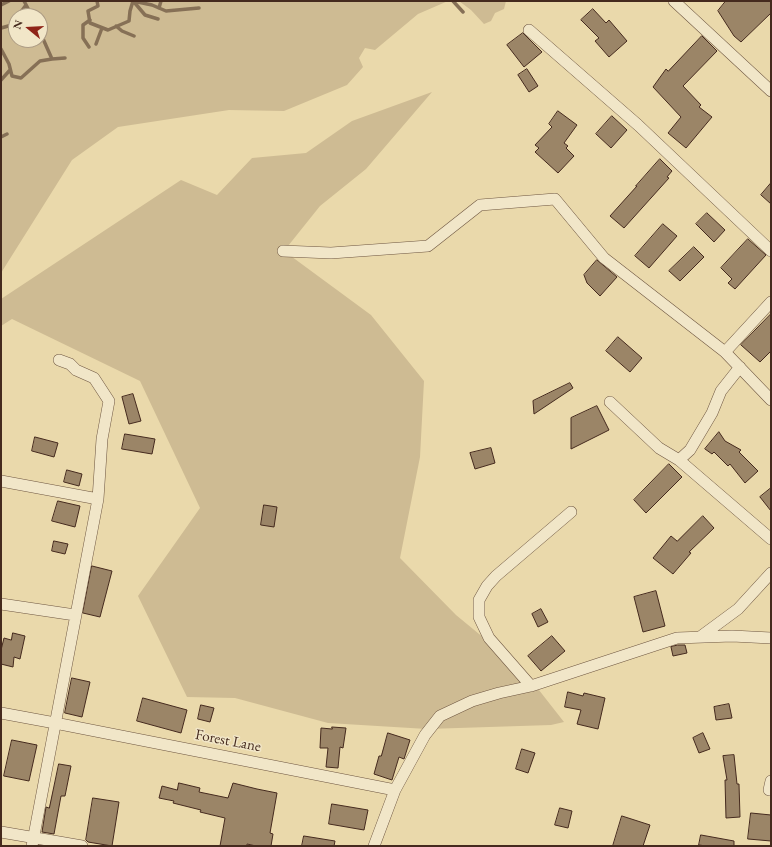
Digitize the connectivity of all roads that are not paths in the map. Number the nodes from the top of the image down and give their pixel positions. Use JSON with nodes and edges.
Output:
{"nodes":[{"id":1,"x":674,"y":1,"type":"edge"},
{"id":2,"x":529,"y":30,"type":"dead end"},
{"id":3,"x":771,"y":91,"type":"edge"},
{"id":4,"x":283,"y":251,"type":"dead end"},
{"id":5,"x":771,"y":252,"type":"edge"},
{"id":6,"x":771,"y":302,"type":"edge"},
{"id":7,"x":726,"y":352,"type":"junction"},
{"id":8,"x":59,"y":360,"type":"dead end"},
{"id":9,"x":740,"y":367,"type":"junction"},
{"id":10,"x":771,"y":400,"type":"edge"},
{"id":11,"x":610,"y":402,"type":"dead end"},
{"id":12,"x":679,"y":460,"type":"junction"},
{"id":13,"x":1,"y":481,"type":"edge"},
{"id":14,"x":98,"y":499,"type":"junction"},
{"id":15,"x":571,"y":512,"type":"dead end"},
{"id":16,"x":771,"y":539,"type":"edge"},
{"id":17,"x":771,"y":573,"type":"edge"},
{"id":18,"x":1,"y":604,"type":"edge"},
{"id":19,"x":76,"y":615,"type":"junction"},
{"id":20,"x":700,"y":637,"type":"junction"},
{"id":21,"x":771,"y":638,"type":"edge"},
{"id":22,"x":531,"y":686,"type":"junction"},
{"id":23,"x":1,"y":713,"type":"edge"},
{"id":24,"x":55,"y":723,"type":"junction"},
{"id":25,"x":395,"y":790,"type":"junction"},
{"id":26,"x":1,"y":832,"type":"edge"},
{"id":27,"x":33,"y":842,"type":"edge"},
{"id":28,"x":82,"y":846,"type":"edge"},
{"id":29,"x":374,"y":846,"type":"edge"}],
"edges":[{"from":1,"to":3,"type":"street"},
{"from":2,"to":5,"type":"street"},
{"from":4,"to":7,"type":"street"},
{"from":6,"to":7,"type":"street"},
{"from":7,"to":9,"type":"street"},
{"from":8,"to":14,"type":"street"},
{"from":9,"to":10,"type":"street"},
{"from":9,"to":12,"type":"street"},
{"from":11,"to":12,"type":"street"},
{"from":12,"to":16,"type":"street"},
{"from":13,"to":14,"type":"street"},
{"from":14,"to":19,"type":"street"},
{"from":15,"to":22,"type":"street"},
{"from":17,"to":20,"type":"street"},
{"from":18,"to":19,"type":"street"},
{"from":19,"to":24,"type":"street"},
{"from":20,"to":21,"type":"street"},
{"from":20,"to":22,"type":"street"},
{"from":22,"to":25,"type":"street"},
{"from":23,"to":24,"type":"street","name":"Forest Lane"},
{"from":24,"to":25,"type":"street","name":"Forest Lane"},
{"from":24,"to":27,"type":"street"},
{"from":25,"to":29,"type":"street"},
{"from":26,"to":27,"type":"street"},
{"from":27,"to":28,"type":"street"}]}
